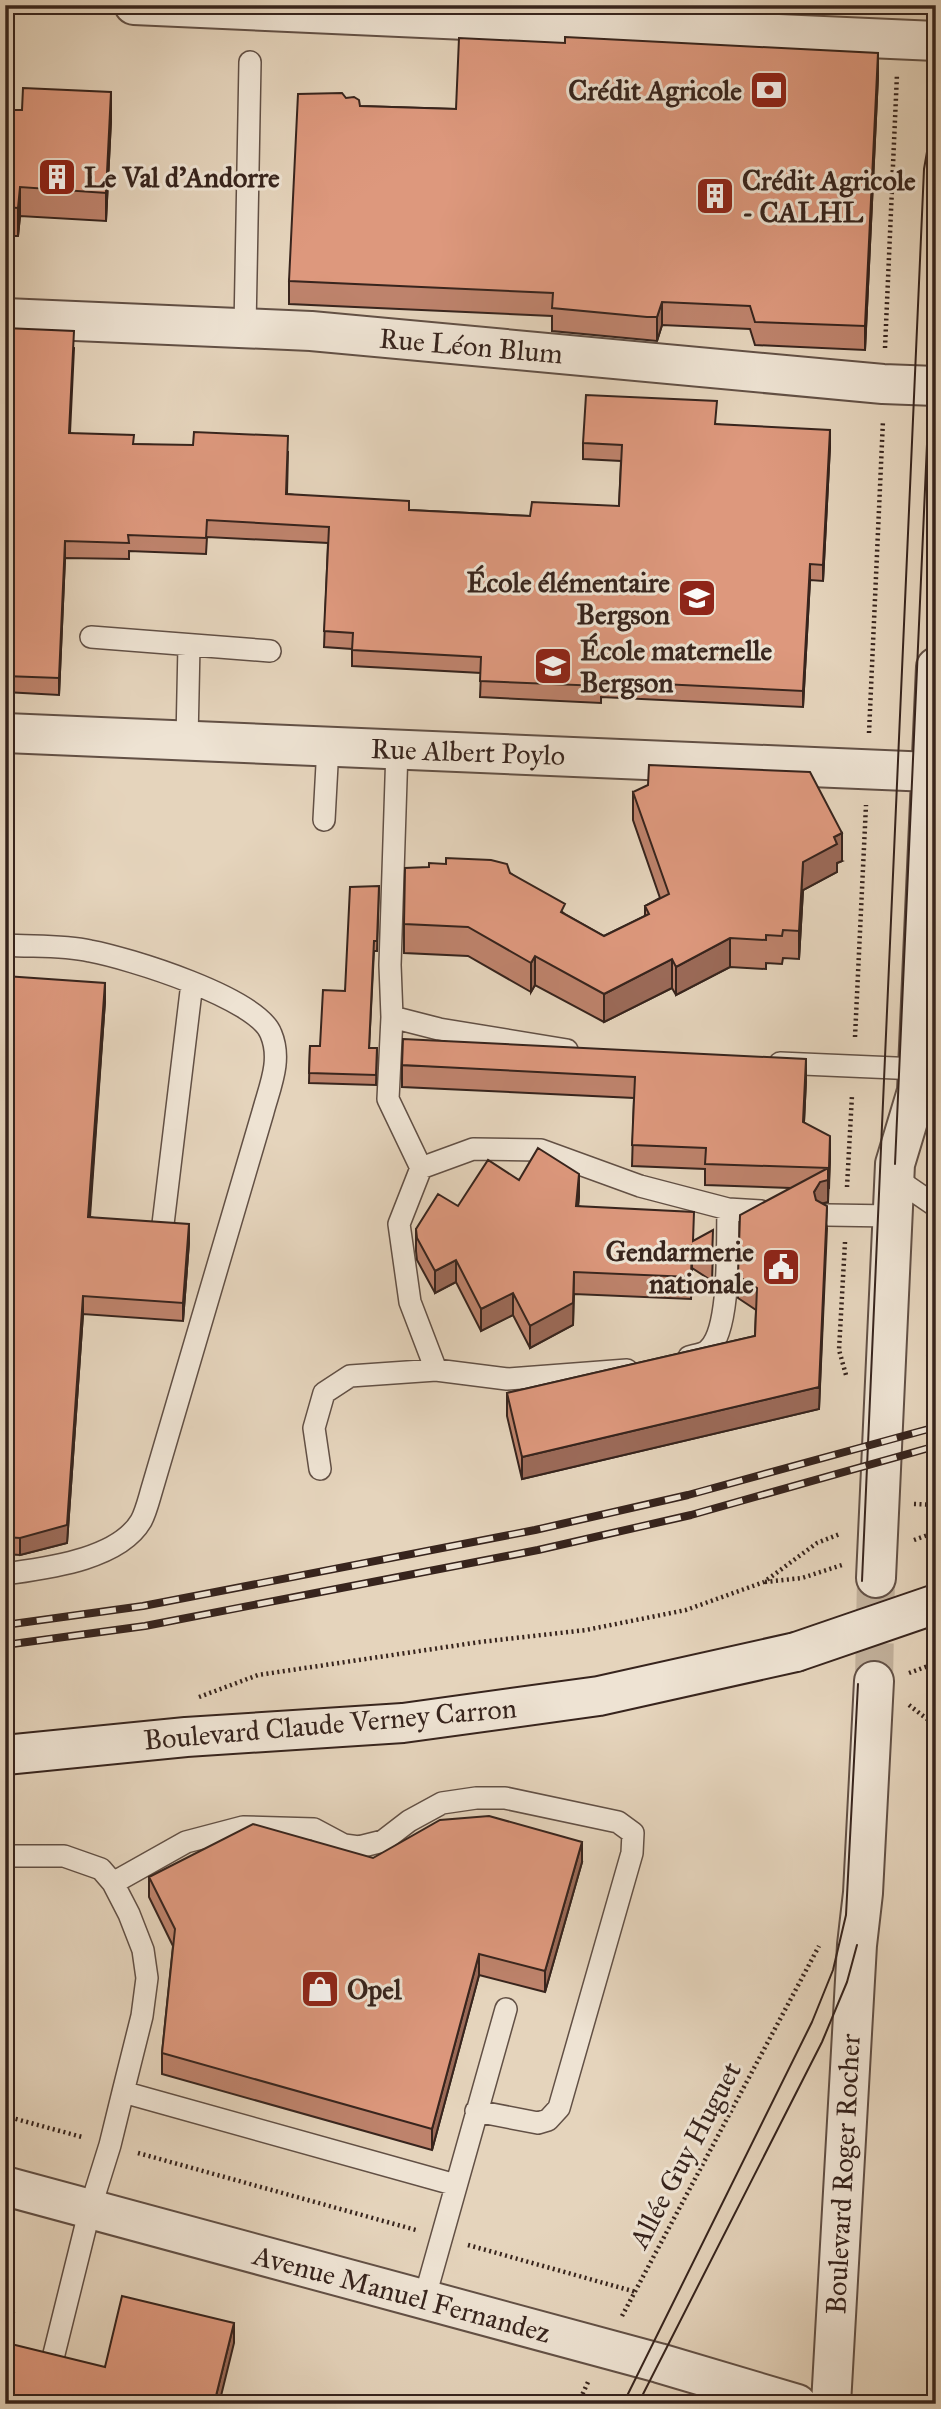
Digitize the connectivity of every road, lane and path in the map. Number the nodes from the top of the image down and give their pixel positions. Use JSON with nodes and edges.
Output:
{"nodes":[{"id":1,"x":134,"y":5,"type":"edge"},
{"id":2,"x":936,"y":41,"type":"edge"},
{"id":3,"x":250,"y":62,"type":"dead end"},
{"id":4,"x":5,"y":318,"type":"edge"},
{"id":5,"x":245,"y":328,"type":"junction"},
{"id":6,"x":936,"y":386,"type":"edge"},
{"id":7,"x":90,"y":637,"type":"dead end"},
{"id":8,"x":189,"y":645,"type":"junction"},
{"id":9,"x":270,"y":651,"type":"dead end"},
{"id":10,"x":936,"y":667,"type":"edge"},
{"id":11,"x":5,"y":733,"type":"edge"},
{"id":12,"x":187,"y":740,"type":"junction"},
{"id":13,"x":328,"y":746,"type":"junction"},
{"id":14,"x":397,"y":749,"type":"junction"},
{"id":15,"x":933,"y":773,"type":"edge"},
{"id":16,"x":324,"y":820,"type":"dead end"},
{"id":17,"x":5,"y":945,"type":"edge"},
{"id":18,"x":192,"y":983,"type":"junction"},
{"id":19,"x":392,"y":1017,"type":"junction"},
{"id":20,"x":581,"y":1052,"type":"edge"},
{"id":21,"x":755,"y":1061,"type":"edge"},
{"id":22,"x":918,"y":1069,"type":"junction"},
{"id":23,"x":421,"y":1168,"type":"junction"},
{"id":24,"x":895,"y":1171,"type":"junction"},
{"id":25,"x":936,"y":1206,"type":"edge"},
{"id":26,"x":728,"y":1209,"type":"junction"},
{"id":27,"x":761,"y":1211,"type":"edge"},
{"id":28,"x":827,"y":1215,"type":"edge"},
{"id":29,"x":893,"y":1216,"type":"junction"},
{"id":30,"x":163,"y":1224,"type":"edge"},
{"id":31,"x":670,"y":1364,"type":"edge"},
{"id":32,"x":643,"y":1369,"type":"edge"},
{"id":33,"x":436,"y":1370,"type":"junction"},
{"id":34,"x":320,"y":1469,"type":"dead end"},
{"id":35,"x":917,"y":1504,"type":"dead end"},
{"id":36,"x":936,"y":1505,"type":"edge"},
{"id":37,"x":842,"y":1533,"type":"dead end"},
{"id":38,"x":831,"y":1568,"type":"dead end"},
{"id":39,"x":5,"y":1574,"type":"edge"},
{"id":40,"x":876,"y":1578,"type":"tunnel mouth"},
{"id":41,"x":764,"y":1582,"type":"junction"},
{"id":42,"x":936,"y":1604,"type":"edge"},
{"id":43,"x":936,"y":1663,"type":"edge"},
{"id":44,"x":892,"y":1687,"type":"junction"},
{"id":45,"x":936,"y":1726,"type":"edge"},
{"id":46,"x":186,"y":1737,"type":"junction"},
{"id":47,"x":5,"y":1755,"type":"edge"},
{"id":48,"x":5,"y":1856,"type":"edge"},
{"id":49,"x":113,"y":1883,"type":"junction"},
{"id":50,"x":840,"y":1942,"type":"junction"},
{"id":51,"x":506,"y":2009,"type":"dead end"},
{"id":52,"x":123,"y":2092,"type":"junction"},
{"id":53,"x":476,"y":2111,"type":"junction"},
{"id":54,"x":5,"y":2116,"type":"edge"},
{"id":55,"x":110,"y":2145,"type":"junction"},
{"id":56,"x":456,"y":2185,"type":"junction"},
{"id":57,"x":5,"y":2186,"type":"edge"},
{"id":58,"x":90,"y":2209,"type":"junction"},
{"id":59,"x":442,"y":2237,"type":"junction"},
{"id":60,"x":636,"y":2292,"type":"junction"},
{"id":61,"x":424,"y":2300,"type":"junction"},
{"id":62,"x":604,"y":2349,"type":"junction"},
{"id":63,"x":53,"y":2358,"type":"edge"},
{"id":64,"x":578,"y":2404,"type":"edge"},
{"id":65,"x":797,"y":2404,"type":"edge"},
{"id":66,"x":831,"y":2404,"type":"edge"}],
"edges":[{"from":1,"to":2,"type":"street"},
{"from":3,"to":5,"type":"lane"},
{"from":4,"to":5,"type":"street","name":"Rue Léon Blum"},
{"from":5,"to":6,"type":"street","name":"Rue Léon Blum"},
{"from":7,"to":8,"type":"lane"},
{"from":8,"to":9,"type":"lane"},
{"from":8,"to":12,"type":"lane"},
{"from":10,"to":15,"type":"street"},
{"from":11,"to":12,"type":"street","name":"Rue Albert Poylo"},
{"from":12,"to":13,"type":"street","name":"Rue Albert Poylo"},
{"from":13,"to":14,"type":"street","name":"Rue Albert Poylo"},
{"from":13,"to":16,"type":"lane"},
{"from":14,"to":15,"type":"street","name":"Rue Albert Poylo"},
{"from":14,"to":19,"type":"lane"},
{"from":15,"to":22,"type":"street"},
{"from":17,"to":18,"type":"lane"},
{"from":18,"to":30,"type":"lane"},
{"from":18,"to":39,"type":"lane"},
{"from":19,"to":20,"type":"lane"},
{"from":19,"to":23,"type":"lane"},
{"from":21,"to":22,"type":"lane"},
{"from":22,"to":24,"type":"street"},
{"from":23,"to":26,"type":"lane"},
{"from":23,"to":33,"type":"lane"},
{"from":24,"to":25,"type":"lane"},
{"from":24,"to":29,"type":"street"},
{"from":26,"to":27,"type":"lane"},
{"from":26,"to":31,"type":"lane"},
{"from":28,"to":29,"type":"lane"},
{"from":29,"to":40,"type":"street"},
{"from":32,"to":33,"type":"lane"},
{"from":33,"to":34,"type":"lane"},
{"from":35,"to":36,"type":"path"},
{"from":37,"to":41,"type":"path"},
{"from":38,"to":41,"type":"path"},
{"from":41,"to":46,"type":"path"},
{"from":42,"to":46,"type":"street","name":"Boulevard Claude Verney Carron","bridge":true},
{"from":43,"to":44,"type":"path"},
{"from":44,"to":45,"type":"path"},
{"from":44,"to":50,"type":"street","name":"Boulevard Roger Rocher"},
{"from":46,"to":47,"type":"street","name":"Boulevard Claude Verney Carron"},
{"from":48,"to":49,"type":"lane"},
{"from":49,"to":52,"type":"lane"},
{"from":49,"to":53,"type":"lane"},
{"from":50,"to":60,"type":"path","name":"Allée Guy Huguet"},
{"from":50,"to":66,"type":"street","name":"Boulevard Roger Rocher"},
{"from":51,"to":53,"type":"lane"},
{"from":52,"to":55,"type":"lane"},
{"from":52,"to":56,"type":"lane"},
{"from":53,"to":56,"type":"lane"},
{"from":54,"to":55,"type":"path"},
{"from":55,"to":58,"type":"lane"},
{"from":55,"to":59,"type":"path"},
{"from":56,"to":59,"type":"lane"},
{"from":57,"to":58,"type":"street","name":"Avenue Manuel Fernandez"},
{"from":58,"to":61,"type":"street","name":"Avenue Manuel Fernandez"},
{"from":58,"to":63,"type":"lane"},
{"from":59,"to":60,"type":"path"},
{"from":59,"to":61,"type":"lane"},
{"from":60,"to":62,"type":"path","name":"Allée Guy Huguet"},
{"from":61,"to":62,"type":"street","name":"Avenue Manuel Fernandez"},
{"from":62,"to":64,"type":"path","name":"Allée Guy Huguet"},
{"from":62,"to":65,"type":"street","name":"Avenue Manuel Fernandez"}]}
